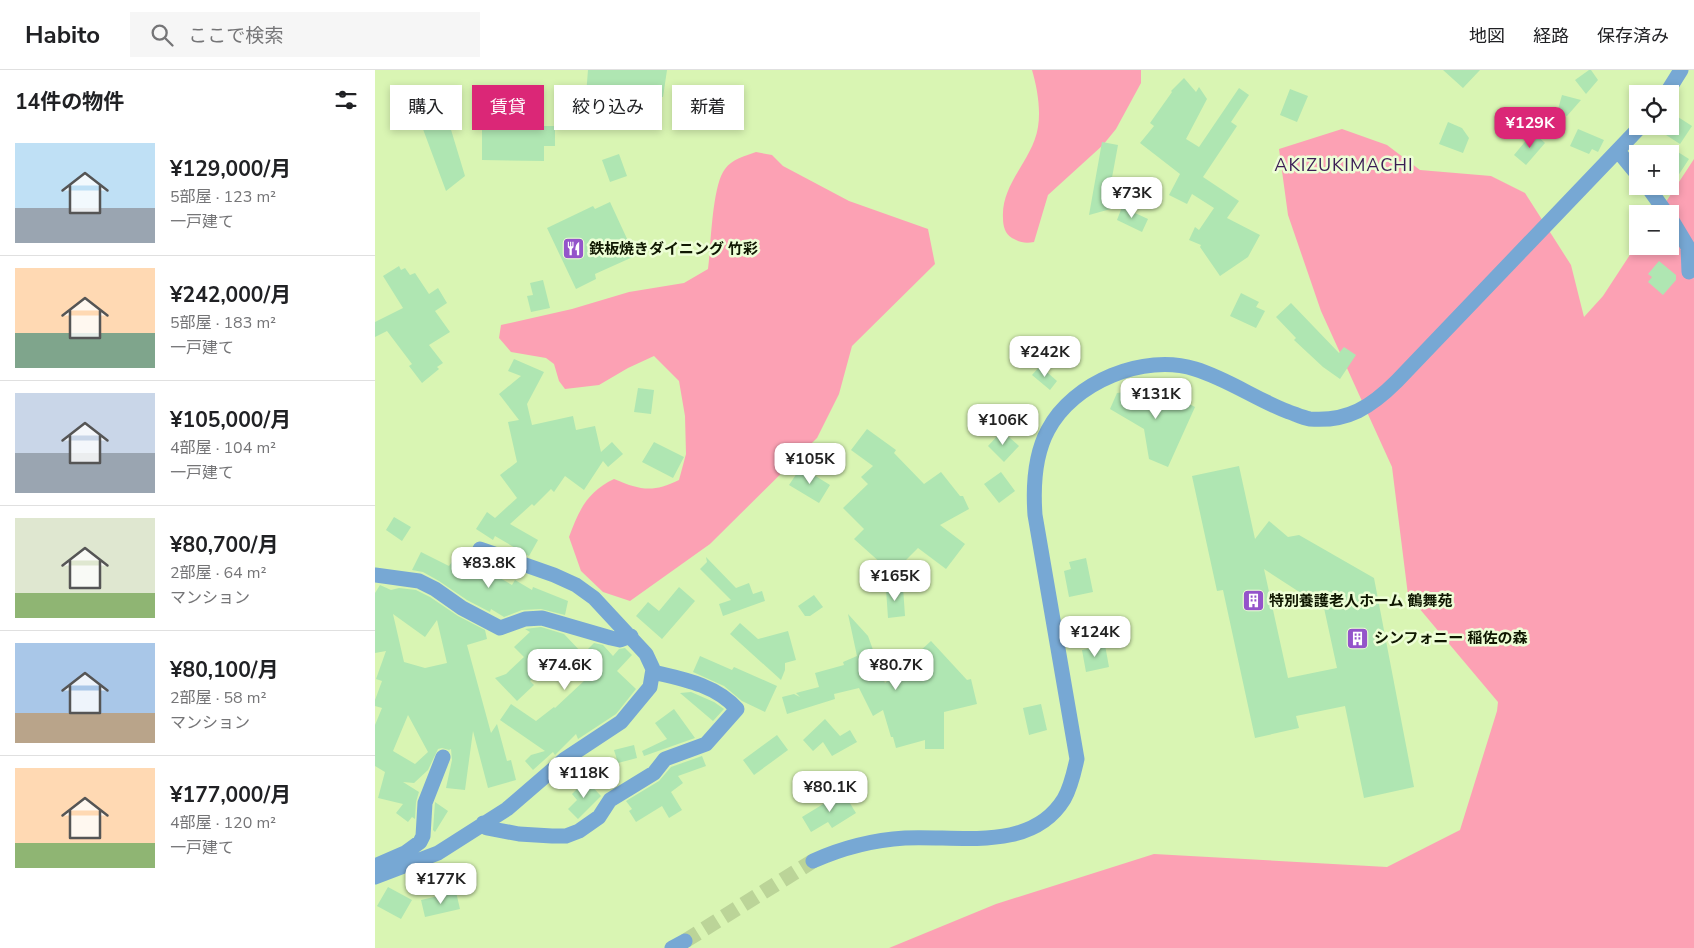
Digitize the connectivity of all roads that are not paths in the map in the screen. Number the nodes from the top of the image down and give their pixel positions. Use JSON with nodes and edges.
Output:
{"nodes":[{"id":1,"x":1681,"y":70,"type":"edge"},
{"id":2,"x":1672,"y":85,"type":"edge"},
{"id":3,"x":1633,"y":135,"type":"edge"},
{"id":4,"x":1618,"y":151,"type":"junction"},
{"id":5,"x":1629,"y":164,"type":"edge"},
{"id":6,"x":1679,"y":232,"type":"edge"},
{"id":7,"x":1689,"y":272,"type":"dead end"},
{"id":8,"x":480,"y":549,"type":"dead end"},
{"id":9,"x":375,"y":575,"type":"edge"},
{"id":10,"x":631,"y":636,"type":"junction"},
{"id":11,"x":653,"y":672,"type":"junction"},
{"id":12,"x":443,"y":757,"type":"dead end"},
{"id":13,"x":483,"y":824,"type":"junction"},
{"id":14,"x":813,"y":861,"type":"tunnel mouth"},
{"id":15,"x":375,"y":866,"type":"edge"},
{"id":16,"x":375,"y":877,"type":"edge"}],
"edges":[{"from":1,"to":2,"type":"street"},
{"from":3,"to":4,"type":"street"},
{"from":4,"to":5,"type":"street"},
{"from":4,"to":14,"type":"street"},
{"from":6,"to":7,"type":"street"},
{"from":8,"to":10,"type":"street"},
{"from":9,"to":10,"type":"street"},
{"from":10,"to":11,"type":"street"},
{"from":11,"to":13,"type":"street"},
{"from":11,"to":13,"type":"street"},
{"from":12,"to":15,"type":"street"},
{"from":13,"to":16,"type":"street"}]}
